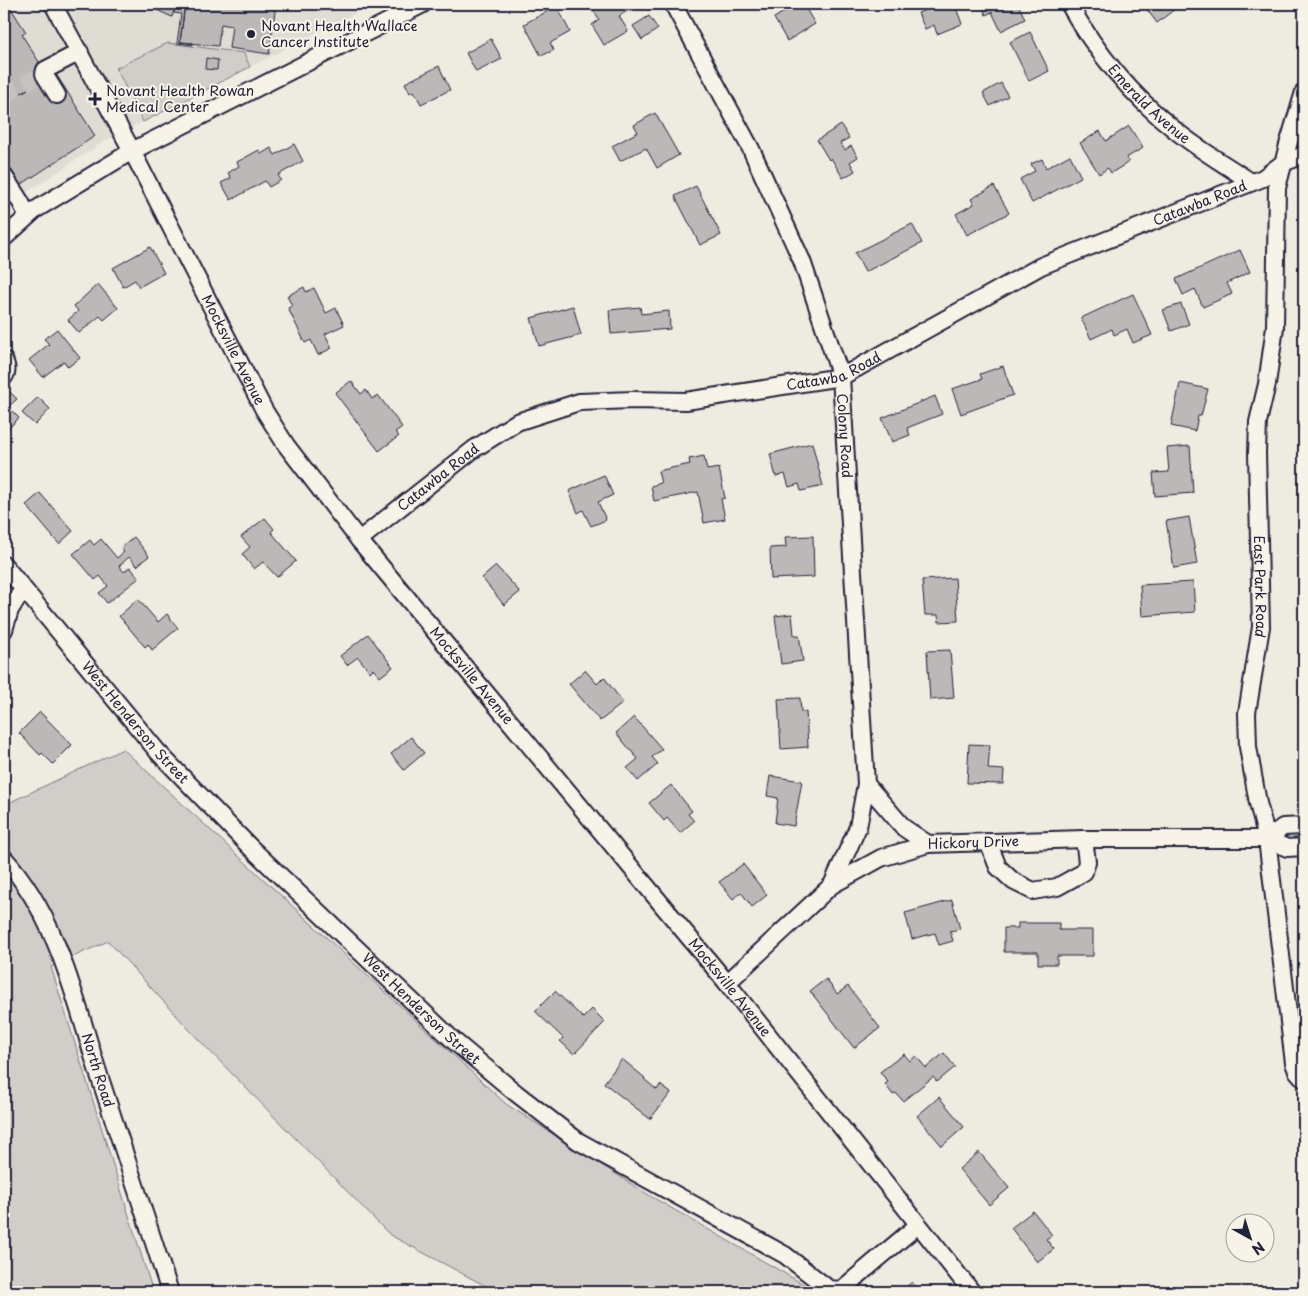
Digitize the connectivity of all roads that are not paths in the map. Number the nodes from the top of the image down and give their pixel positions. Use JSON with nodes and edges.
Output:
{"nodes":[{"id":1,"x":53,"y":4,"type":"edge"},
{"id":2,"x":423,"y":4,"type":"edge"},
{"id":3,"x":673,"y":4,"type":"edge"},
{"id":4,"x":1069,"y":4,"type":"edge"},
{"id":5,"x":80,"y":52,"type":"junction"},
{"id":6,"x":1304,"y":92,"type":"edge"},
{"id":7,"x":57,"y":94,"type":"dead end"},
{"id":8,"x":132,"y":150,"type":"junction"},
{"id":9,"x":1304,"y":155,"type":"edge"},
{"id":10,"x":1283,"y":163,"type":"junction"},
{"id":11,"x":4,"y":176,"type":"edge"},
{"id":12,"x":1251,"y":182,"type":"junction"},
{"id":13,"x":28,"y":216,"type":"junction"},
{"id":14,"x":4,"y":238,"type":"edge"},
{"id":15,"x":4,"y":360,"type":"edge"},
{"id":16,"x":4,"y":376,"type":"edge"},
{"id":17,"x":841,"y":377,"type":"junction"},
{"id":18,"x":360,"y":540,"type":"junction"},
{"id":19,"x":4,"y":565,"type":"edge"},
{"id":20,"x":23,"y":589,"type":"junction"},
{"id":21,"x":4,"y":630,"type":"edge"},
{"id":22,"x":866,"y":784,"type":"junction"},
{"id":23,"x":1304,"y":826,"type":"edge"},
{"id":24,"x":1084,"y":838,"type":"junction"},
{"id":25,"x":1267,"y":839,"type":"junction"},
{"id":26,"x":988,"y":842,"type":"junction"},
{"id":27,"x":928,"y":844,"type":"junction"},
{"id":28,"x":1304,"y":847,"type":"edge"},
{"id":29,"x":4,"y":858,"type":"edge"},
{"id":30,"x":832,"y":885,"type":"junction"},
{"id":31,"x":727,"y":983,"type":"junction"},
{"id":32,"x":1304,"y":1079,"type":"edge"},
{"id":33,"x":918,"y":1225,"type":"junction"},
{"id":34,"x":170,"y":1292,"type":"edge"},
{"id":35,"x":972,"y":1292,"type":"edge"}],
"edges":[{"from":1,"to":5,"type":"street","name":"Mocksville Avenue"},
{"from":2,"to":8,"type":"street"},
{"from":3,"to":17,"type":"street","name":"Colony Road"},
{"from":4,"to":12,"type":"street","name":"Emerald Avenue"},
{"from":5,"to":7,"type":"street"},
{"from":5,"to":8,"type":"street","name":"Mocksville Avenue"},
{"from":6,"to":10,"type":"street","name":"East Park Road"},
{"from":8,"to":13,"type":"street"},
{"from":8,"to":18,"type":"street","name":"Mocksville Avenue"},
{"from":9,"to":10,"type":"street","name":"Catawba Road"},
{"from":10,"to":12,"type":"street","name":"Catawba Road"},
{"from":10,"to":25,"type":"street","name":"East Park Road"},
{"from":11,"to":13,"type":"street"},
{"from":12,"to":17,"type":"street","name":"Catawba Road"},
{"from":13,"to":14,"type":"street"},
{"from":15,"to":16,"type":"street"},
{"from":17,"to":18,"type":"street","name":"Catawba Road"},
{"from":17,"to":22,"type":"street","name":"Colony Road"},
{"from":18,"to":31,"type":"street","name":"Mocksville Avenue"},
{"from":19,"to":20,"type":"street","name":"West Henderson Street"},
{"from":20,"to":21,"type":"street"},
{"from":20,"to":33,"type":"street","name":"West Henderson Street"},
{"from":22,"to":27,"type":"street"},
{"from":22,"to":30,"type":"street","name":"Colony Road"},
{"from":23,"to":25,"type":"street"},
{"from":24,"to":25,"type":"street","name":"Hickory Drive"},
{"from":24,"to":26,"type":"street","name":"Hickory Drive"},
{"from":24,"to":26,"type":"street"},
{"from":25,"to":28,"type":"street","name":"Hickory Drive"},
{"from":25,"to":32,"type":"street","name":"East Park Road"},
{"from":26,"to":27,"type":"street","name":"Hickory Drive"},
{"from":27,"to":30,"type":"street","name":"Hickory Drive"},
{"from":29,"to":34,"type":"street","name":"North Road"},
{"from":30,"to":31,"type":"street","name":"Hickory Drive"},
{"from":31,"to":33,"type":"street","name":"Mocksville Avenue"},
{"from":33,"to":35,"type":"street","name":"Mocksville Avenue"}]}
